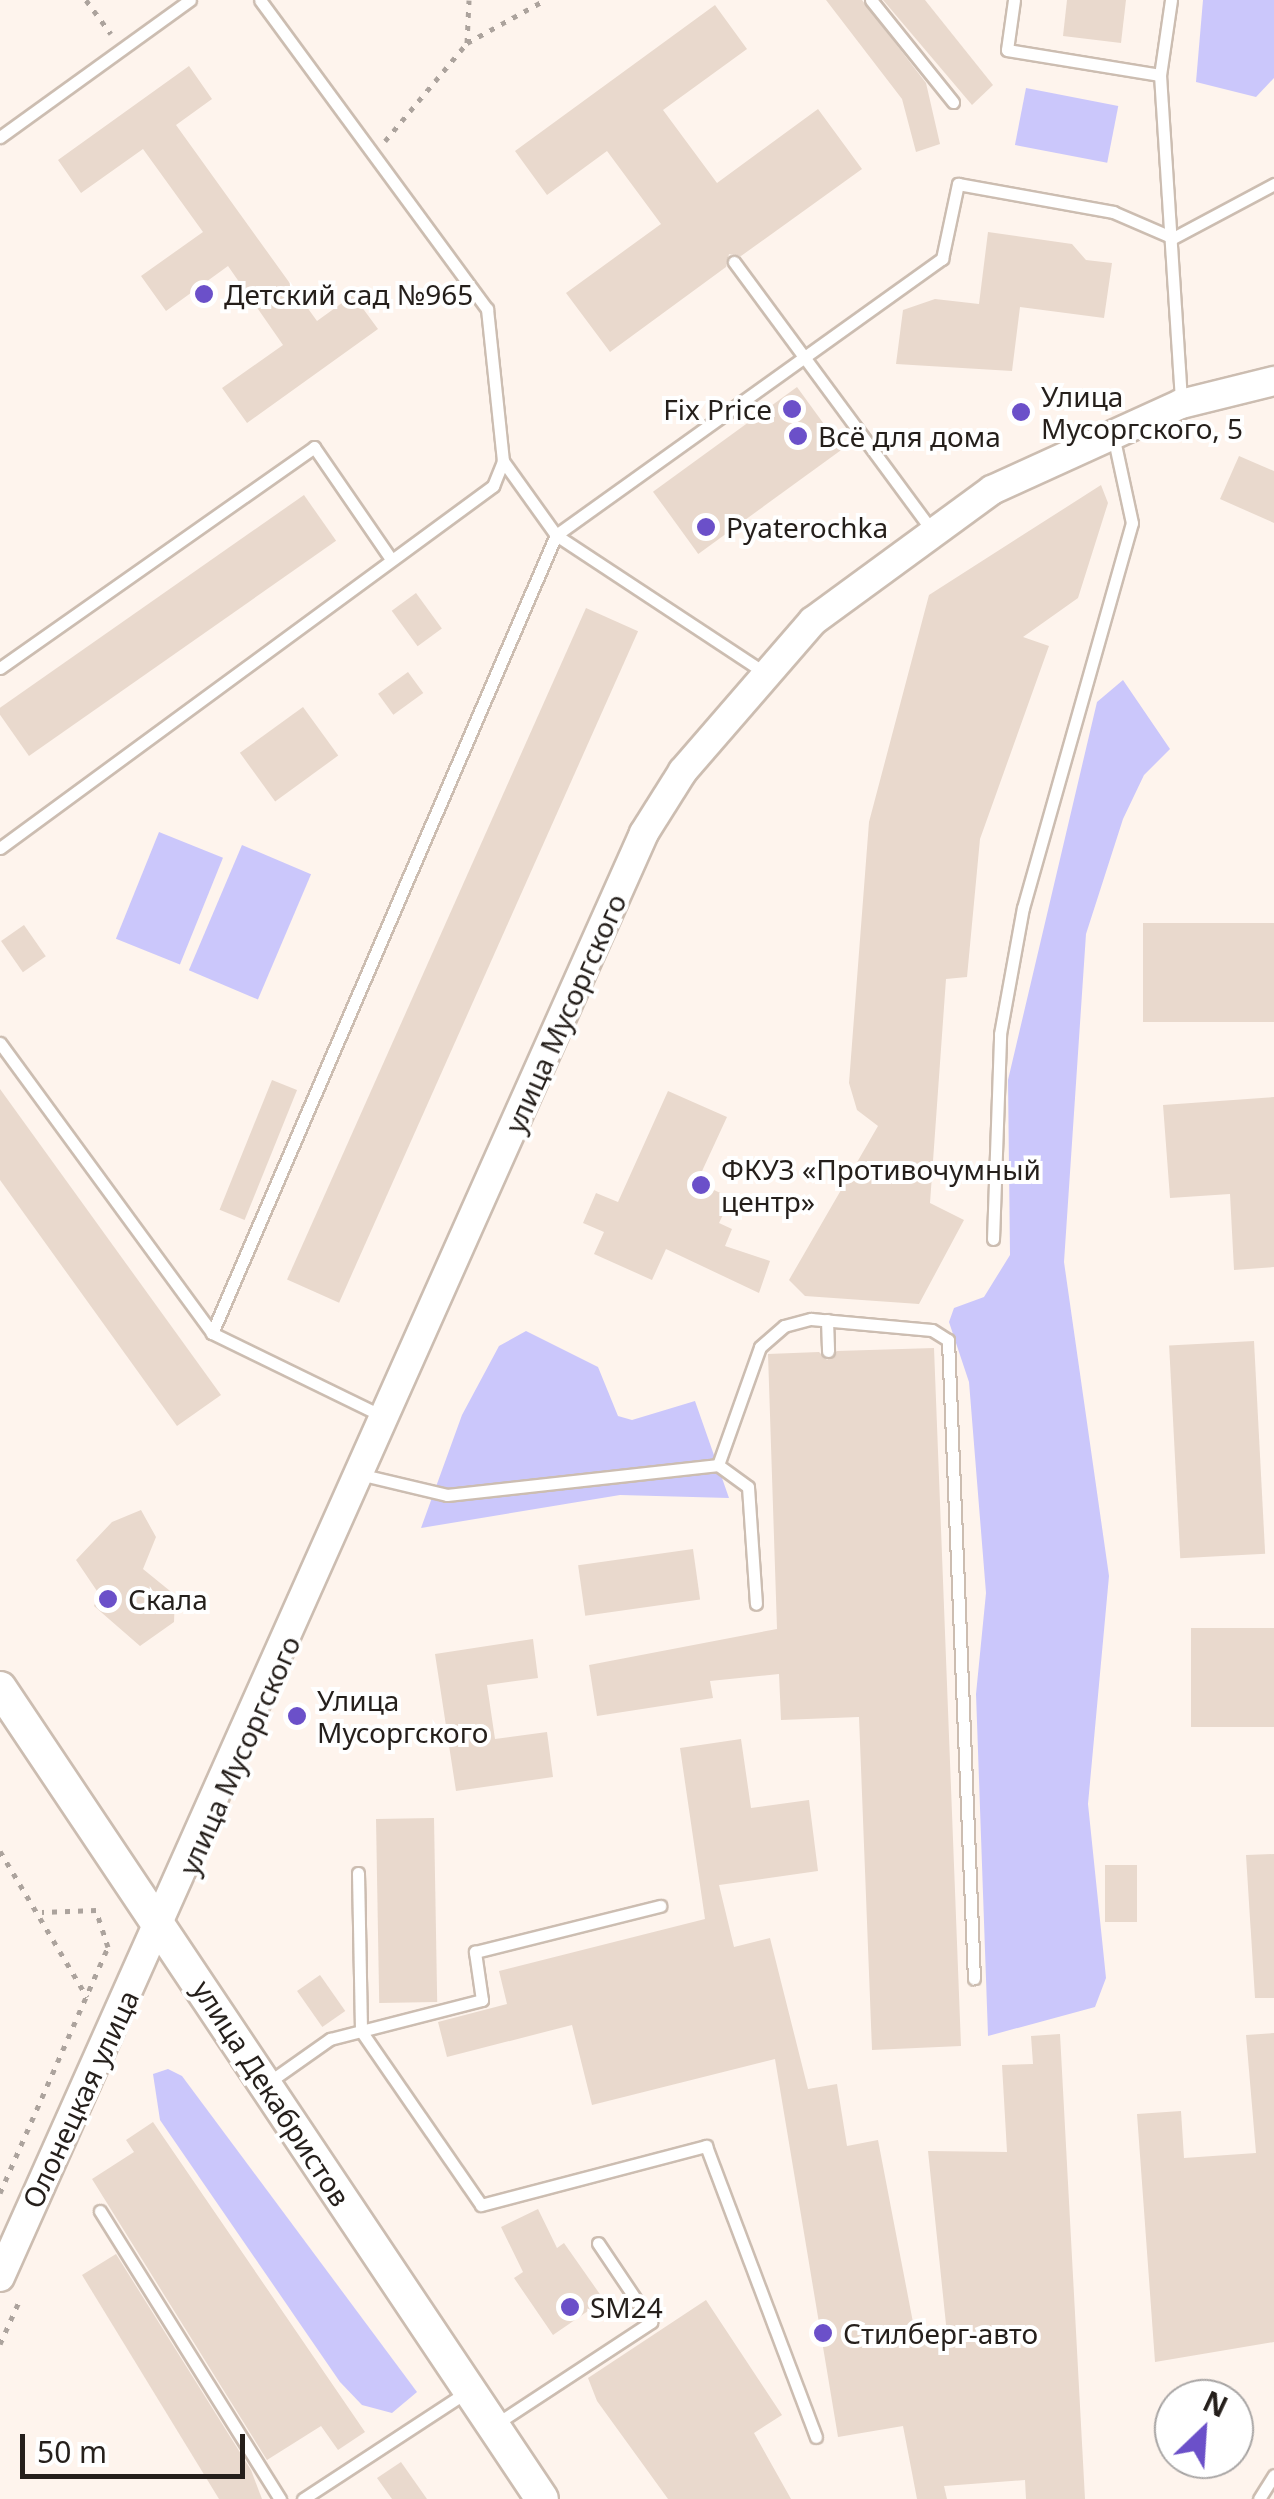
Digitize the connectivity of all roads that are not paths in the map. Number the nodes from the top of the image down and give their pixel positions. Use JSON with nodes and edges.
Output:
{"nodes":[{"id":1,"x":190,"y":0,"type":"edge"},
{"id":2,"x":260,"y":0,"type":"edge"},
{"id":3,"x":871,"y":0,"type":"edge"},
{"id":4,"x":1014,"y":0,"type":"edge"},
{"id":5,"x":1171,"y":0,"type":"edge"},
{"id":6,"x":1160,"y":75,"type":"junction"},
{"id":7,"x":952,"y":102,"type":"dead end"},
{"id":8,"x":0,"y":137,"type":"edge"},
{"id":9,"x":1274,"y":184,"type":"edge"},
{"id":10,"x":1173,"y":238,"type":"junction"},
{"id":11,"x":734,"y":262,"type":"dead end"},
{"id":12,"x":804,"y":355,"type":"junction"},
{"id":13,"x":1274,"y":381,"type":"edge"},
{"id":14,"x":1181,"y":404,"type":"junction"},
{"id":15,"x":1112,"y":431,"type":"junction"},
{"id":16,"x":503,"y":461,"type":"junction"},
{"id":17,"x":932,"y":531,"type":"junction"},
{"id":18,"x":556,"y":535,"type":"junction"},
{"id":19,"x":389,"y":556,"type":"junction"},
{"id":20,"x":0,"y":668,"type":"edge"},
{"id":21,"x":766,"y":674,"type":"junction"},
{"id":22,"x":0,"y":848,"type":"edge"},
{"id":23,"x":0,"y":1044,"type":"edge"},
{"id":24,"x":993,"y":1239,"type":"dead end"},
{"id":25,"x":827,"y":1320,"type":"junction"},
{"id":26,"x":212,"y":1333,"type":"junction"},
{"id":27,"x":828,"y":1352,"type":"dead end"},
{"id":28,"x":388,"y":1418,"type":"junction"},
{"id":29,"x":718,"y":1466,"type":"junction"},
{"id":30,"x":362,"y":1474,"type":"junction"},
{"id":31,"x":756,"y":1604,"type":"dead end"},
{"id":32,"x":0,"y":1688,"type":"edge"},
{"id":33,"x":358,"y":1873,"type":"dead end"},
{"id":34,"x":660,"y":1906,"type":"dead end"},
{"id":35,"x":165,"y":1924,"type":"junction"},
{"id":36,"x":974,"y":1978,"type":"dead end"},
{"id":37,"x":360,"y":2031,"type":"junction"},
{"id":38,"x":264,"y":2085,"type":"junction"},
{"id":39,"x":100,"y":2212,"type":"dead end"},
{"id":40,"x":598,"y":2243,"type":"dead end"},
{"id":41,"x":0,"y":2276,"type":"edge"},
{"id":42,"x":472,"y":2389,"type":"junction"},
{"id":43,"x":496,"y":2424,"type":"junction"},
{"id":44,"x":816,"y":2437,"type":"dead end"},
{"id":45,"x":1274,"y":2475,"type":"edge"},
{"id":46,"x":280,"y":2499,"type":"edge"},
{"id":47,"x":304,"y":2499,"type":"edge"},
{"id":48,"x":542,"y":2499,"type":"edge"},
{"id":49,"x":1259,"y":2499,"type":"edge"}],
"edges":[{"from":1,"to":8,"type":"lane"},
{"from":2,"to":16,"type":"lane"},
{"from":3,"to":7,"type":"lane"},
{"from":4,"to":6,"type":"lane"},
{"from":5,"to":6,"type":"lane"},
{"from":6,"to":10,"type":"lane"},
{"from":9,"to":10,"type":"lane"},
{"from":10,"to":12,"type":"lane"},
{"from":10,"to":14,"type":"lane"},
{"from":11,"to":12,"type":"lane"},
{"from":12,"to":17,"type":"lane"},
{"from":12,"to":18,"type":"lane"},
{"from":13,"to":14,"type":"street","name":"улица Мусоргского"},
{"from":14,"to":15,"type":"street","name":"улица Мусоргского"},
{"from":15,"to":17,"type":"street","name":"улица Мусоргского"},
{"from":15,"to":24,"type":"lane"},
{"from":16,"to":18,"type":"lane"},
{"from":16,"to":19,"type":"lane"},
{"from":17,"to":21,"type":"street","name":"улица Мусоргского"},
{"from":18,"to":21,"type":"lane"},
{"from":18,"to":26,"type":"lane"},
{"from":19,"to":20,"type":"lane"},
{"from":19,"to":22,"type":"lane"},
{"from":21,"to":28,"type":"street","name":"улица Мусоргского"},
{"from":23,"to":26,"type":"lane"},
{"from":25,"to":27,"type":"lane"},
{"from":25,"to":29,"type":"lane"},
{"from":25,"to":36,"type":"lane"},
{"from":26,"to":28,"type":"lane"},
{"from":28,"to":30,"type":"street","name":"улица Мусоргского"},
{"from":29,"to":30,"type":"lane"},
{"from":29,"to":31,"type":"lane"},
{"from":30,"to":35,"type":"street","name":"улица Мусоргского"},
{"from":32,"to":35,"type":"main road","name":"улица Декабристов"},
{"from":33,"to":37,"type":"lane"},
{"from":34,"to":37,"type":"lane"},
{"from":35,"to":38,"type":"main road","name":"улица Декабристов"},
{"from":35,"to":41,"type":"street","name":"Олонецкая улица"},
{"from":37,"to":38,"type":"lane"},
{"from":37,"to":44,"type":"lane"},
{"from":38,"to":42,"type":"main road","name":"улица Декабристов"},
{"from":39,"to":46,"type":"lane"},
{"from":40,"to":43,"type":"lane"},
{"from":42,"to":43,"type":"main road","name":"улица Декабристов"},
{"from":42,"to":47,"type":"lane"},
{"from":43,"to":48,"type":"main road","name":"улица Декабристов"},
{"from":45,"to":49,"type":"lane"}]}
